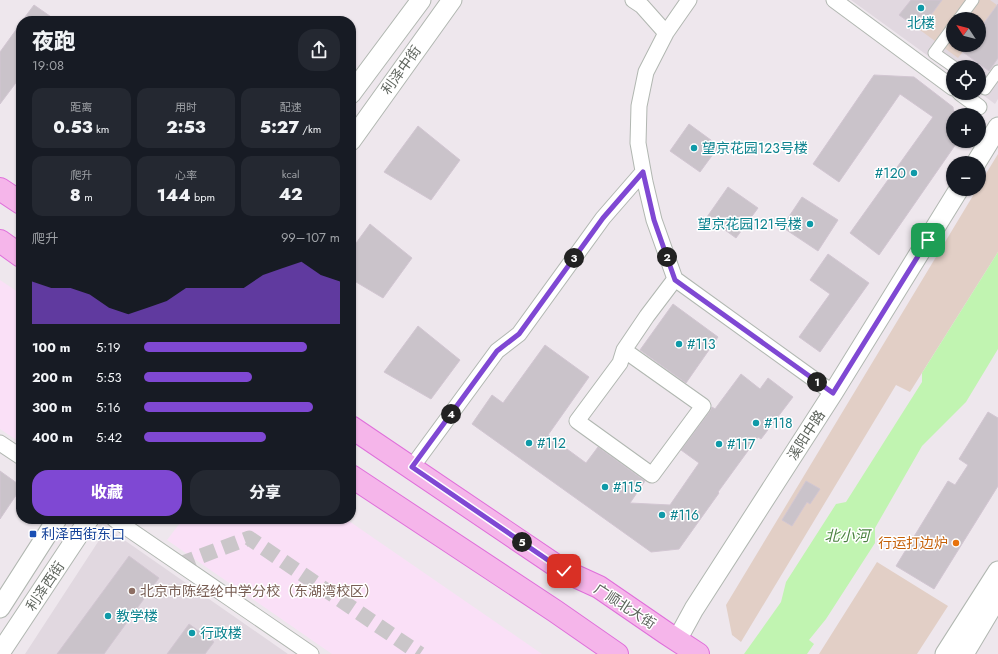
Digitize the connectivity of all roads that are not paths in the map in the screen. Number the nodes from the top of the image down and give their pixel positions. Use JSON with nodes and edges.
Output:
{"nodes":[{"id":1,"x":421,"y":0,"type":"edge"},
{"id":2,"x":452,"y":0,"type":"edge"},
{"id":3,"x":633,"y":0,"type":"edge"},
{"id":4,"x":688,"y":0,"type":"edge"},
{"id":5,"x":834,"y":0,"type":"edge"},
{"id":6,"x":973,"y":0,"type":"edge"},
{"id":7,"x":964,"y":12,"type":"edge"},
{"id":8,"x":666,"y":33,"type":"junction"},
{"id":9,"x":946,"y":37,"type":"edge"},
{"id":10,"x":946,"y":61,"type":"edge"},
{"id":11,"x":998,"y":71,"type":"edge"},
{"id":12,"x":946,"y":83,"type":"edge"},
{"id":13,"x":356,"y":87,"type":"edge"},
{"id":14,"x":986,"y":88,"type":"edge"},
{"id":15,"x":970,"y":100,"type":"edge"},
{"id":16,"x":979,"y":106,"type":"dead end"},
{"id":17,"x":998,"y":127,"type":"edge"},
{"id":18,"x":356,"y":134,"type":"edge"},
{"id":19,"x":980,"y":156,"type":"edge"},
{"id":20,"x":643,"y":172,"type":"junction"},
{"id":21,"x":0,"y":189,"type":"edge"},
{"id":22,"x":956,"y":196,"type":"edge"},
{"id":23,"x":16,"y":200,"type":"edge"},
{"id":24,"x":0,"y":242,"type":"edge"},
{"id":25,"x":16,"y":253,"type":"edge"},
{"id":26,"x":675,"y":280,"type":"junction"},
{"id":27,"x":624,"y":350,"type":"junction"},
{"id":28,"x":833,"y":393,"type":"junction"},
{"id":29,"x":356,"y":430,"type":"edge"},
{"id":30,"x":0,"y":443,"type":"edge"},
{"id":31,"x":16,"y":454,"type":"edge"},
{"id":32,"x":412,"y":467,"type":"junction"},
{"id":33,"x":356,"y":479,"type":"edge"},
{"id":34,"x":54,"y":524,"type":"edge"},
{"id":35,"x":86,"y":524,"type":"edge"},
{"id":36,"x":121,"y":524,"type":"edge"},
{"id":37,"x":998,"y":571,"type":"edge"},
{"id":38,"x":998,"y":598,"type":"edge"},
{"id":39,"x":0,"y":608,"type":"edge"},
{"id":40,"x":677,"y":640,"type":"junction"},
{"id":41,"x":0,"y":653,"type":"edge"},
{"id":42,"x":311,"y":654,"type":"edge"},
{"id":43,"x":617,"y":654,"type":"edge"},
{"id":44,"x":698,"y":654,"type":"edge"},
{"id":45,"x":946,"y":654,"type":"edge"},
{"id":46,"x":964,"y":654,"type":"edge"}],
"edges":[{"from":1,"to":13,"type":"street","name":"利泽中街"},
{"from":2,"to":18,"type":"street","name":"利泽中街"},
{"from":3,"to":8,"type":"street"},
{"from":4,"to":8,"type":"street"},
{"from":5,"to":12,"type":"street"},
{"from":6,"to":7,"type":"street"},
{"from":8,"to":20,"type":"street"},
{"from":9,"to":10,"type":"street"},
{"from":11,"to":14,"type":"street"},
{"from":15,"to":16,"type":"street"},
{"from":17,"to":19,"type":"street"},
{"from":20,"to":26,"type":"street"},
{"from":20,"to":32,"type":"street"},
{"from":21,"to":23,"type":"main road"},
{"from":22,"to":28,"type":"street","name":"溪阳中路"},
{"from":24,"to":25,"type":"main road"},
{"from":26,"to":27,"type":"street"},
{"from":26,"to":28,"type":"street"},
{"from":27,"to":27,"type":"street"},
{"from":28,"to":40,"type":"street","name":"溪阳中路"},
{"from":29,"to":32,"type":"main road","name":"广顺北大街"},
{"from":30,"to":31,"type":"street"},
{"from":32,"to":40,"type":"main road","name":"广顺北大街"},
{"from":33,"to":43,"type":"main road"},
{"from":34,"to":39,"type":"street","name":"利泽西街"},
{"from":35,"to":41,"type":"street","name":"利泽西街"},
{"from":36,"to":42,"type":"street"},
{"from":37,"to":45,"type":"street"},
{"from":38,"to":46,"type":"street"},
{"from":40,"to":44,"type":"main road","name":"广顺北大街"}]}
